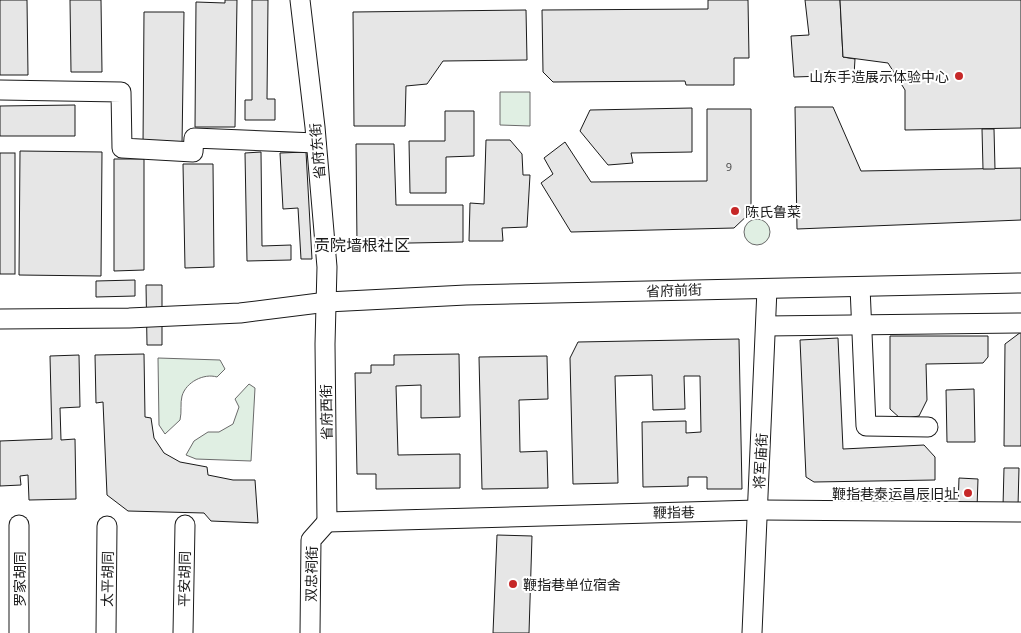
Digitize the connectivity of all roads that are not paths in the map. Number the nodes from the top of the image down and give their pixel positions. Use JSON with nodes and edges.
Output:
{"nodes":[{"id":1,"x":300,"y":0,"type":"edge"},
{"id":2,"x":0,"y":90,"type":"edge"},
{"id":3,"x":316,"y":143,"type":"junction"},
{"id":4,"x":1021,"y":283,"type":"edge"},
{"id":5,"x":860,"y":287,"type":"junction"},
{"id":6,"x":767,"y":289,"type":"junction"},
{"id":7,"x":328,"y":302,"type":"junction"},
{"id":8,"x":0,"y":320,"type":"edge"},
{"id":9,"x":1021,"y":323,"type":"edge"},
{"id":10,"x":862,"y":325,"type":"junction"},
{"id":11,"x":766,"y":326,"type":"junction"},
{"id":12,"x":928,"y":428,"type":"dead end"},
{"id":13,"x":757,"y":510,"type":"junction"},
{"id":14,"x":1021,"y":512,"type":"edge"},
{"id":15,"x":327,"y":522,"type":"junction"},
{"id":16,"x":19,"y":524,"type":"dead end"},
{"id":17,"x":185,"y":525,"type":"dead end"},
{"id":18,"x":107,"y":526,"type":"dead end"},
{"id":19,"x":19,"y":633,"type":"edge"},
{"id":20,"x":106,"y":633,"type":"edge"},
{"id":21,"x":183,"y":633,"type":"edge"},
{"id":22,"x":310,"y":633,"type":"edge"},
{"id":23,"x":752,"y":633,"type":"edge"}],
"edges":[{"from":1,"to":3,"type":"street","name":"省府东街"},
{"from":2,"to":3,"type":"street"},
{"from":3,"to":7,"type":"street","name":"省府东街"},
{"from":4,"to":5,"type":"street","name":"省府前街"},
{"from":5,"to":6,"type":"street","name":"省府前街"},
{"from":5,"to":10,"type":"street"},
{"from":6,"to":7,"type":"street","name":"省府前街"},
{"from":6,"to":11,"type":"street","name":"将军庙街"},
{"from":7,"to":8,"type":"street","name":"省府前街"},
{"from":7,"to":15,"type":"street","name":"省府西街"},
{"from":9,"to":10,"type":"street"},
{"from":10,"to":11,"type":"street"},
{"from":10,"to":12,"type":"street"},
{"from":11,"to":13,"type":"street","name":"将军庙街"},
{"from":13,"to":14,"type":"street","name":"鞭指巷"},
{"from":13,"to":15,"type":"street","name":"鞭指巷"},
{"from":13,"to":23,"type":"street","name":"将军庙街"},
{"from":15,"to":22,"type":"street","name":"双忠祠街"},
{"from":16,"to":19,"type":"street","name":"罗家胡同"},
{"from":17,"to":21,"type":"street","name":"平安胡同"},
{"from":18,"to":20,"type":"street","name":"太平胡同"}]}
